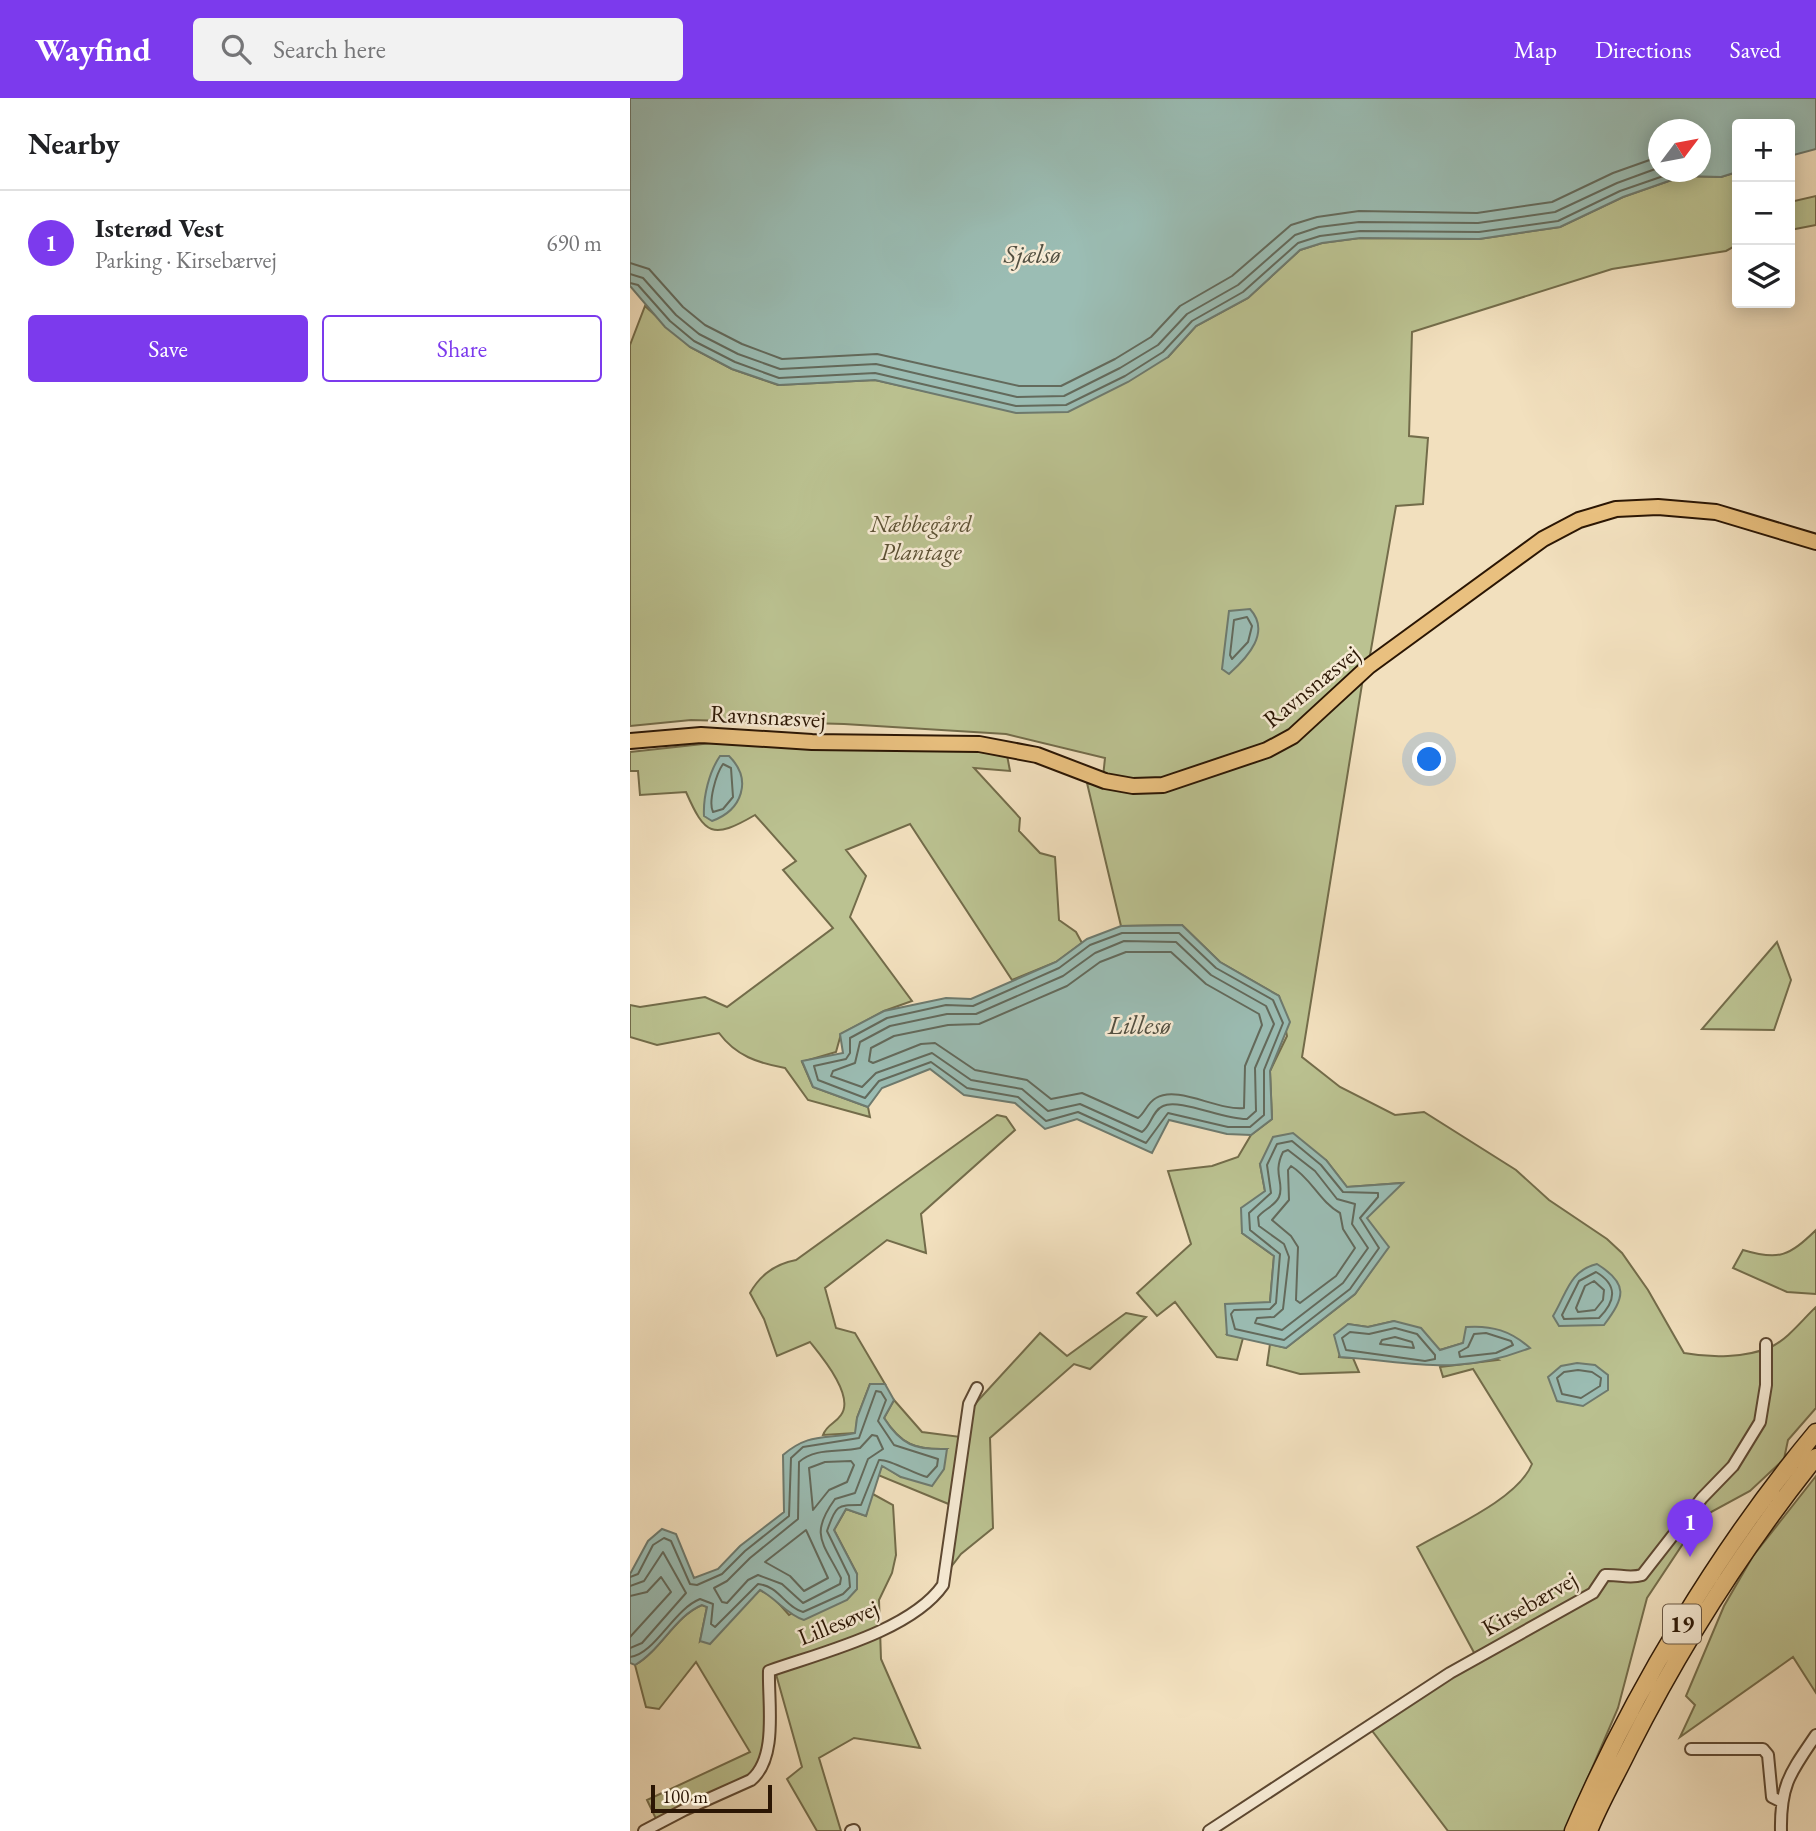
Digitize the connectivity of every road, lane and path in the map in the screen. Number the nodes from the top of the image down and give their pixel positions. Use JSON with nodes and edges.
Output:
{"nodes":[{"id":1,"x":1816,"y":542,"type":"edge"},
{"id":2,"x":630,"y":741,"type":"edge"},
{"id":3,"x":1766,"y":1344,"type":"dead end"},
{"id":4,"x":977,"y":1388,"type":"dead end"},
{"id":5,"x":1816,"y":1432,"type":"edge"},
{"id":6,"x":1816,"y":1457,"type":"edge"},
{"id":7,"x":1816,"y":1735,"type":"edge"},
{"id":8,"x":1691,"y":1749,"type":"dead end"},
{"id":9,"x":1780,"y":1801,"type":"junction"},
{"id":10,"x":644,"y":1831,"type":"edge"},
{"id":11,"x":1209,"y":1831,"type":"edge"},
{"id":12,"x":1573,"y":1831,"type":"edge"},
{"id":13,"x":1589,"y":1831,"type":"edge"},
{"id":14,"x":1782,"y":1831,"type":"edge"}],
"edges":[{"from":1,"to":2,"type":"main road","name":"Ravnsnæsvej"},
{"from":3,"to":11,"type":"street","name":"Kirsebærvej"},
{"from":4,"to":10,"type":"street","name":"Lillesøvej"},
{"from":5,"to":12,"type":"highway","number":"19"},
{"from":6,"to":13,"type":"highway","number":"19"},
{"from":7,"to":9,"type":"street"},
{"from":8,"to":9,"type":"street"},
{"from":9,"to":14,"type":"street"}]}
